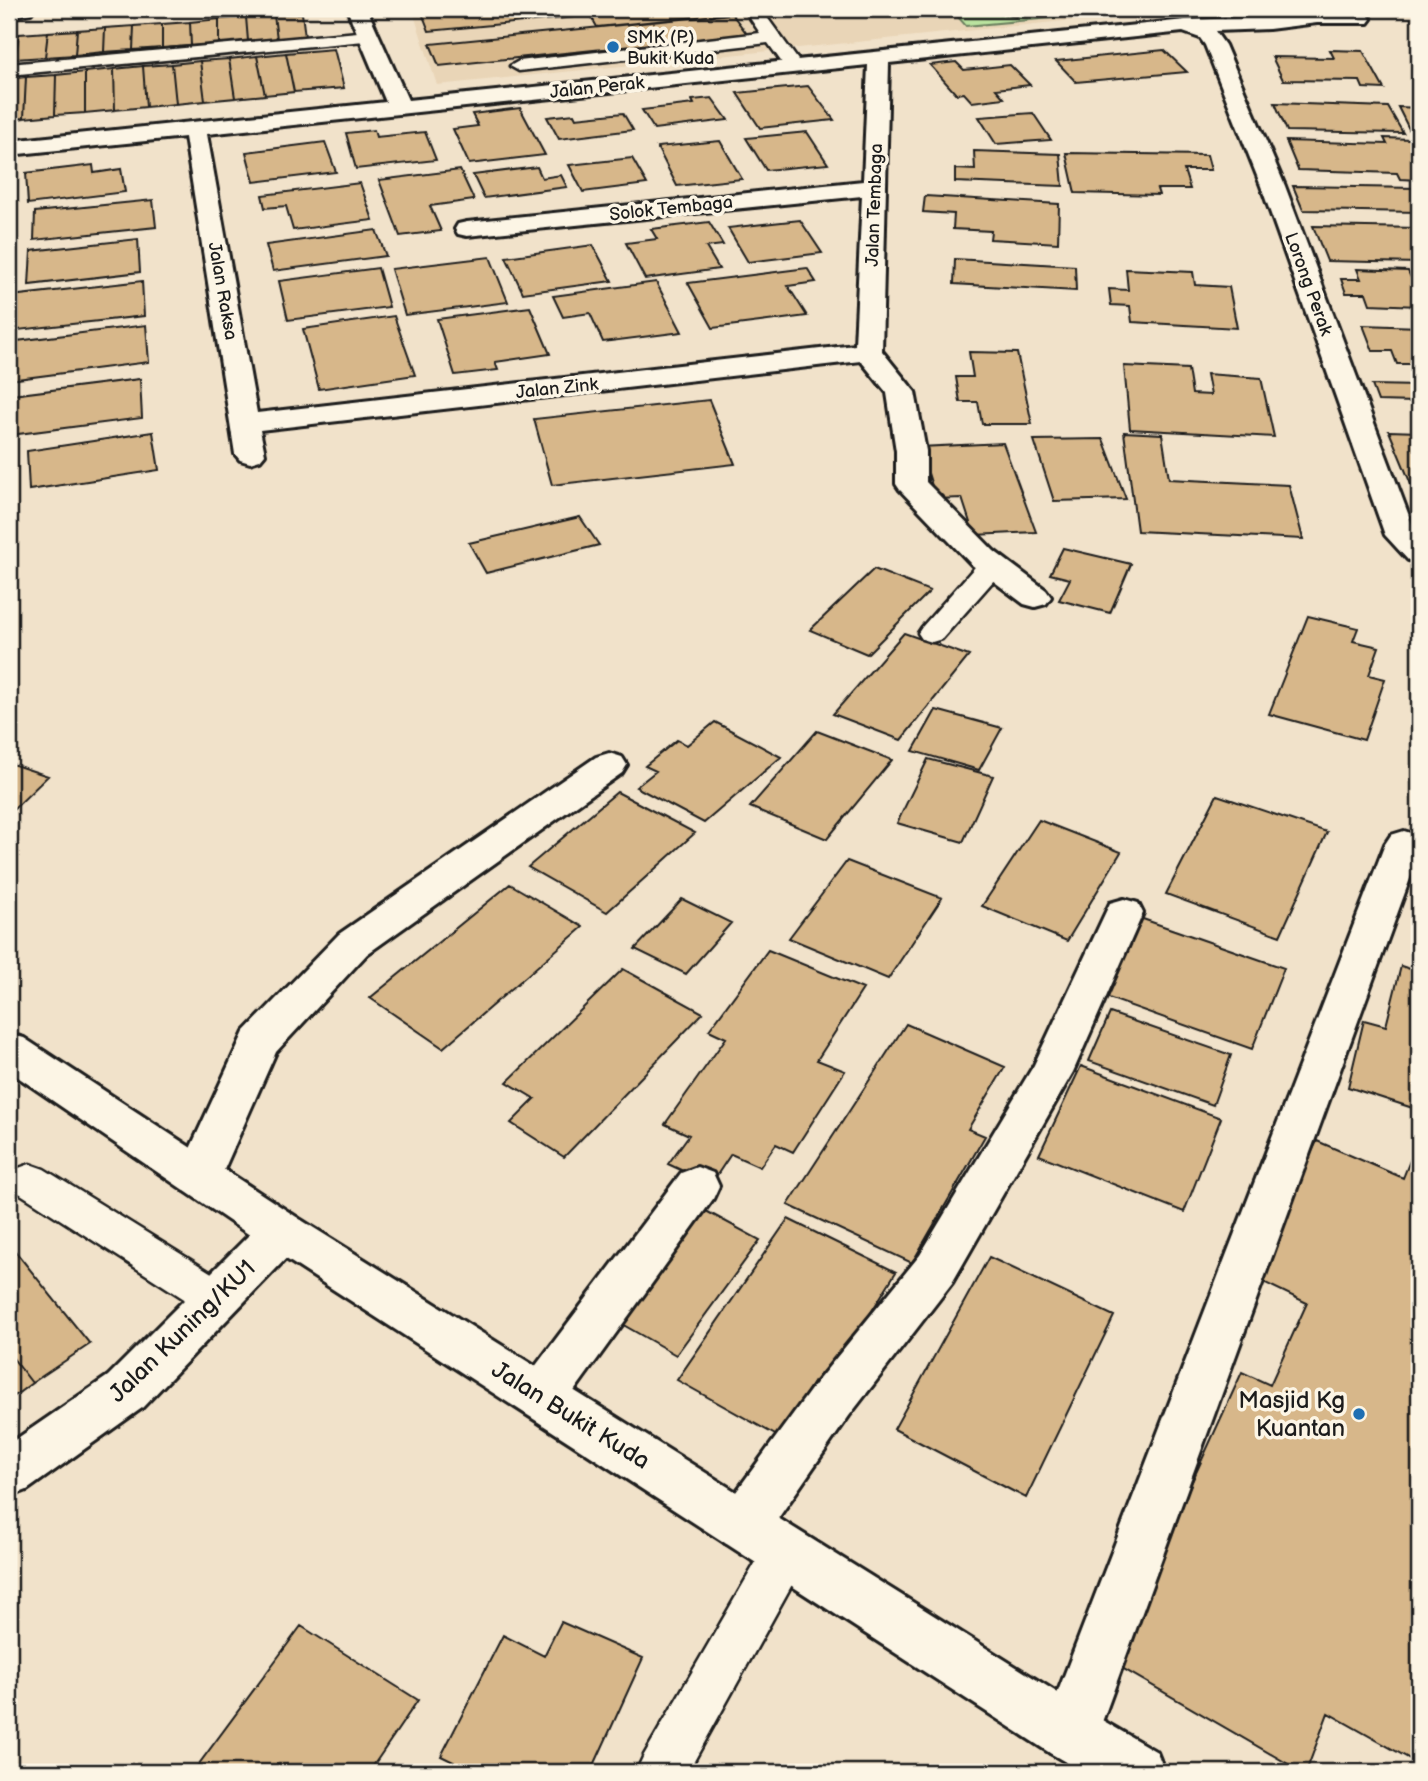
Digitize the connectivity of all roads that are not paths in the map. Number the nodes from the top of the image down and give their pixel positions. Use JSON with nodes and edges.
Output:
{"nodes":[{"id":1,"x":24,"y":9,"type":"edge"},
{"id":2,"x":357,"y":9,"type":"edge"},
{"id":3,"x":752,"y":9,"type":"edge"},
{"id":4,"x":9,"y":11,"type":"edge"},
{"id":5,"x":1361,"y":19,"type":"dead end"},
{"id":6,"x":1185,"y":26,"type":"junction"},
{"id":7,"x":369,"y":36,"type":"junction"},
{"id":8,"x":773,"y":37,"type":"junction"},
{"id":9,"x":879,"y":58,"type":"junction"},
{"id":10,"x":519,"y":66,"type":"dead end"},
{"id":11,"x":794,"y":67,"type":"junction"},
{"id":12,"x":9,"y":70,"type":"edge"},
{"id":13,"x":401,"y":108,"type":"junction"},
{"id":14,"x":195,"y":129,"type":"junction"},
{"id":15,"x":9,"y":148,"type":"edge"},
{"id":16,"x":876,"y":187,"type":"junction"},
{"id":17,"x":467,"y":229,"type":"dead end"},
{"id":18,"x":868,"y":352,"type":"junction"},
{"id":19,"x":246,"y":423,"type":"junction"},
{"id":20,"x":250,"y":454,"type":"dead end"},
{"id":21,"x":1419,"y":553,"type":"edge"},
{"id":22,"x":992,"y":565,"type":"junction"},
{"id":23,"x":1035,"y":597,"type":"dead end"},
{"id":24,"x":932,"y":633,"type":"dead end"},
{"id":25,"x":609,"y":765,"type":"dead end"},
{"id":26,"x":1405,"y":844,"type":"dead end"},
{"id":27,"x":1124,"y":913,"type":"dead end"},
{"id":28,"x":9,"y":1050,"type":"edge"},
{"id":29,"x":199,"y":1177,"type":"junction"},
{"id":30,"x":30,"y":1180,"type":"dead end"},
{"id":31,"x":697,"y":1186,"type":"dead end"},
{"id":32,"x":282,"y":1232,"type":"junction"},
{"id":33,"x":217,"y":1298,"type":"junction"},
{"id":34,"x":542,"y":1396,"type":"junction"},
{"id":35,"x":9,"y":1473,"type":"edge"},
{"id":36,"x":743,"y":1525,"type":"junction"},
{"id":37,"x":787,"y":1552,"type":"junction"},
{"id":38,"x":1070,"y":1733,"type":"junction"},
{"id":39,"x":662,"y":1772,"type":"edge"},
{"id":40,"x":1137,"y":1772,"type":"edge"}],
"edges":[{"from":1,"to":4,"type":"street"},
{"from":2,"to":7,"type":"street"},
{"from":3,"to":8,"type":"lane"},
{"from":5,"to":6,"type":"street","name":"Jalan Perak"},
{"from":6,"to":9,"type":"street","name":"Jalan Perak"},
{"from":6,"to":21,"type":"street","name":"Lorong Perak"},
{"from":7,"to":12,"type":"lane"},
{"from":7,"to":13,"type":"street"},
{"from":8,"to":10,"type":"lane"},
{"from":8,"to":11,"type":"lane"},
{"from":9,"to":11,"type":"street","name":"Jalan Perak"},
{"from":9,"to":16,"type":"street","name":"Jalan Tembaga"},
{"from":11,"to":13,"type":"street","name":"Jalan Perak"},
{"from":13,"to":14,"type":"street","name":"Jalan Perak"},
{"from":14,"to":15,"type":"street","name":"Jalan Perak"},
{"from":14,"to":19,"type":"street","name":"Jalan Raksa"},
{"from":16,"to":17,"type":"street","name":"Solok Tembaga"},
{"from":16,"to":18,"type":"street","name":"Jalan Tembaga"},
{"from":18,"to":19,"type":"street","name":"Jalan Zink"},
{"from":18,"to":22,"type":"street"},
{"from":19,"to":20,"type":"street","name":"Jalan Raksa"},
{"from":22,"to":23,"type":"street"},
{"from":22,"to":24,"type":"lane"},
{"from":25,"to":29,"type":"street"},
{"from":26,"to":38,"type":"street"},
{"from":27,"to":36,"type":"street"},
{"from":28,"to":29,"type":"street","name":"Jalan Bukit Kuda"},
{"from":29,"to":32,"type":"street","name":"Jalan Bukit Kuda"},
{"from":30,"to":33,"type":"lane"},
{"from":31,"to":34,"type":"street"},
{"from":32,"to":33,"type":"street","name":"Jalan Kuning/KU1"},
{"from":32,"to":34,"type":"street","name":"Jalan Bukit Kuda"},
{"from":33,"to":35,"type":"street","name":"Jalan Kuning/KU1"},
{"from":34,"to":36,"type":"street","name":"Jalan Bukit Kuda"},
{"from":36,"to":37,"type":"street","name":"Jalan Bukit Kuda"},
{"from":37,"to":38,"type":"street","name":"Jalan Bukit Kuda"},
{"from":37,"to":39,"type":"lane"},
{"from":38,"to":40,"type":"street","name":"Jalan Bukit Kuda"}]}
